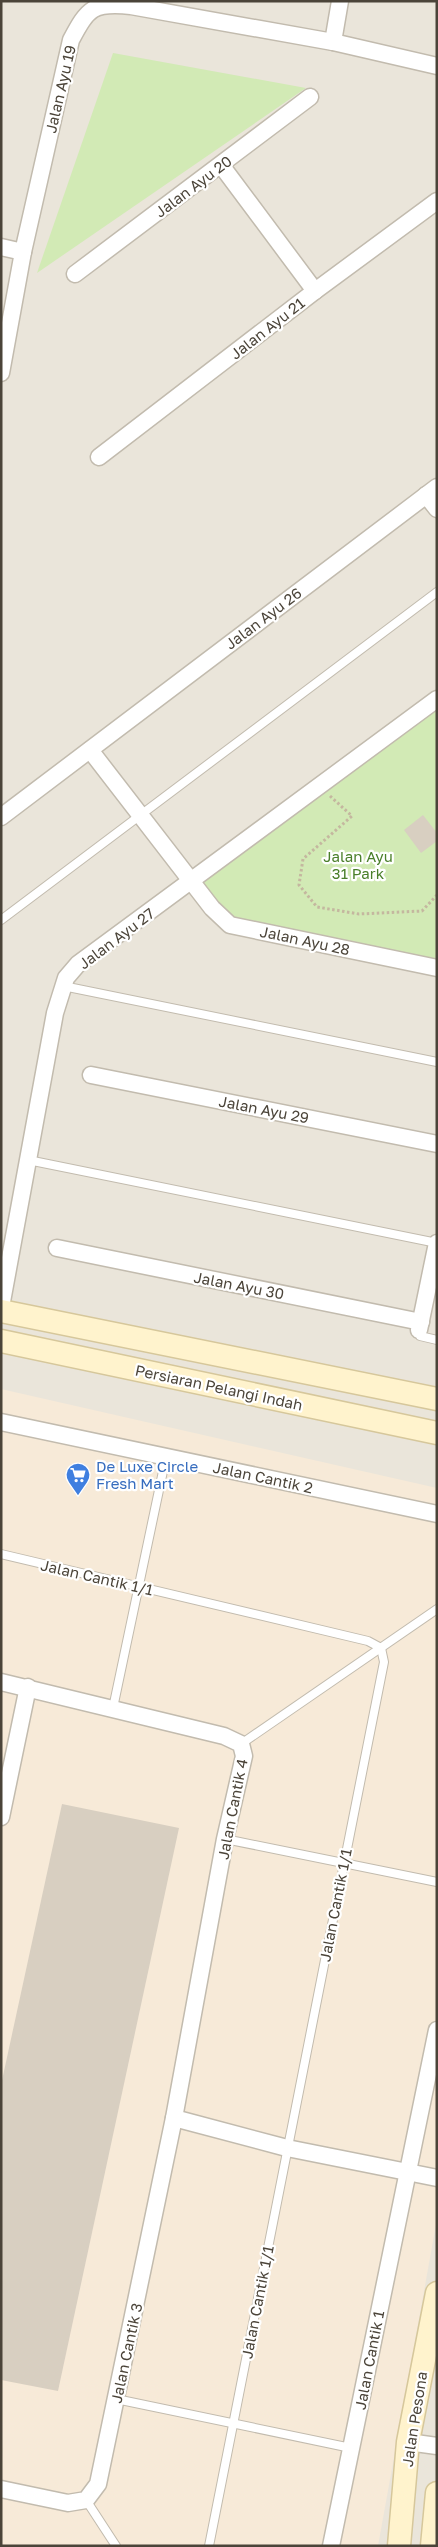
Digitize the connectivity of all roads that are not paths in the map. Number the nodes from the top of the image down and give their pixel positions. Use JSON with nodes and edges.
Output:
{"nodes":[{"id":1,"x":340,"y":1,"type":"edge"},
{"id":2,"x":333,"y":42,"type":"junction"},
{"id":3,"x":437,"y":66,"type":"edge"},
{"id":4,"x":310,"y":97,"type":"dead end"},
{"id":5,"x":221,"y":165,"type":"junction"},
{"id":6,"x":437,"y":201,"type":"edge"},
{"id":7,"x":1,"y":247,"type":"edge"},
{"id":8,"x":23,"y":252,"type":"junction"},
{"id":9,"x":75,"y":274,"type":"dead end"},
{"id":10,"x":315,"y":290,"type":"junction"},
{"id":11,"x":1,"y":374,"type":"edge"},
{"id":12,"x":99,"y":457,"type":"dead end"},
{"id":13,"x":431,"y":491,"type":"edge"},
{"id":14,"x":437,"y":508,"type":"edge"},
{"id":15,"x":437,"y":592,"type":"edge"},
{"id":16,"x":437,"y":699,"type":"edge"},
{"id":17,"x":90,"y":750,"type":"junction"},
{"id":18,"x":141,"y":815,"type":"junction"},
{"id":19,"x":1,"y":817,"type":"edge"},
{"id":20,"x":192,"y":881,"type":"junction"},
{"id":21,"x":1,"y":920,"type":"edge"},
{"id":22,"x":437,"y":968,"type":"edge"},
{"id":23,"x":63,"y":986,"type":"junction"},
{"id":24,"x":437,"y":1062,"type":"edge"},
{"id":25,"x":91,"y":1075,"type":"dead end"},
{"id":26,"x":437,"y":1144,"type":"edge"},
{"id":27,"x":28,"y":1160,"type":"junction"},
{"id":28,"x":437,"y":1243,"type":"edge"},
{"id":29,"x":57,"y":1248,"type":"dead end"},
{"id":30,"x":1,"y":1308,"type":"edge"},
{"id":31,"x":1,"y":1311,"type":"edge"},
{"id":32,"x":420,"y":1326,"type":"junction"},
{"id":33,"x":437,"y":1340,"type":"edge"},
{"id":34,"x":1,"y":1341,"type":"edge"},
{"id":35,"x":437,"y":1399,"type":"edge"},
{"id":36,"x":1,"y":1422,"type":"edge"},
{"id":37,"x":437,"y":1433,"type":"edge"},
{"id":38,"x":166,"y":1457,"type":"junction"},
{"id":39,"x":437,"y":1514,"type":"edge"},
{"id":40,"x":1,"y":1554,"type":"edge"},
{"id":41,"x":138,"y":1587,"type":"junction"},
{"id":42,"x":437,"y":1609,"type":"edge"},
{"id":43,"x":381,"y":1648,"type":"junction"},
{"id":44,"x":1,"y":1682,"type":"edge"},
{"id":45,"x":28,"y":1687,"type":"junction"},
{"id":46,"x":113,"y":1708,"type":"junction"},
{"id":47,"x":241,"y":1744,"type":"junction"},
{"id":48,"x":1,"y":1817,"type":"edge"},
{"id":49,"x":225,"y":1839,"type":"junction"},
{"id":50,"x":344,"y":1863,"type":"junction"},
{"id":51,"x":437,"y":1882,"type":"edge"},
{"id":52,"x":437,"y":2030,"type":"edge"},
{"id":53,"x":174,"y":2118,"type":"junction"},
{"id":54,"x":287,"y":2148,"type":"junction"},
{"id":55,"x":407,"y":2174,"type":"junction"},
{"id":56,"x":437,"y":2178,"type":"edge"},
{"id":57,"x":437,"y":2293,"type":"edge"},
{"id":58,"x":116,"y":2399,"type":"junction"},
{"id":59,"x":233,"y":2423,"type":"junction"},
{"id":60,"x":408,"y":2442,"type":"junction"},
{"id":61,"x":437,"y":2446,"type":"edge"},
{"id":62,"x":351,"y":2448,"type":"junction"},
{"id":63,"x":1,"y":2489,"type":"edge"},
{"id":64,"x":437,"y":2493,"type":"edge"},
{"id":65,"x":86,"y":2500,"type":"junction"},
{"id":66,"x":116,"y":2546,"type":"edge"},
{"id":67,"x":209,"y":2546,"type":"edge"},
{"id":68,"x":331,"y":2546,"type":"edge"},
{"id":69,"x":399,"y":2546,"type":"edge"},
{"id":70,"x":432,"y":2546,"type":"edge"}],
"edges":[{"from":1,"to":2,"type":"street"},
{"from":2,"to":3,"type":"street","name":"Jalan Ayu 19"},
{"from":2,"to":8,"type":"street","name":"Jalan Ayu 19"},
{"from":4,"to":5,"type":"street","name":"Jalan Ayu 20"},
{"from":5,"to":9,"type":"street","name":"Jalan Ayu 20"},
{"from":5,"to":10,"type":"street"},
{"from":6,"to":10,"type":"street","name":"Jalan Ayu 21"},
{"from":7,"to":8,"type":"street"},
{"from":8,"to":11,"type":"street","name":"Jalan Ayu 19"},
{"from":10,"to":12,"type":"street","name":"Jalan Ayu 21"},
{"from":13,"to":14,"type":"street"},
{"from":13,"to":17,"type":"street","name":"Jalan Ayu 26"},
{"from":15,"to":18,"type":"lane"},
{"from":16,"to":20,"type":"street","name":"Jalan Ayu 27"},
{"from":17,"to":18,"type":"street"},
{"from":17,"to":19,"type":"street","name":"Jalan Ayu 26"},
{"from":18,"to":20,"type":"street"},
{"from":18,"to":21,"type":"lane"},
{"from":20,"to":22,"type":"street","name":"Jalan Ayu 28"},
{"from":20,"to":23,"type":"street","name":"Jalan Ayu 27"},
{"from":23,"to":24,"type":"lane"},
{"from":23,"to":27,"type":"street","name":"Jalan Ayu 27"},
{"from":25,"to":26,"type":"street","name":"Jalan Ayu 29"},
{"from":27,"to":28,"type":"lane"},
{"from":27,"to":30,"type":"street","name":"Jalan Ayu 27"},
{"from":28,"to":32,"type":"street"},
{"from":29,"to":32,"type":"street","name":"Jalan Ayu 30"},
{"from":31,"to":35,"type":"main road","name":"Persiaran Pelangi Indah"},
{"from":32,"to":33,"type":"lane"},
{"from":34,"to":37,"type":"main road","name":"Persiaran Pelangi Indah"},
{"from":36,"to":38,"type":"street","name":"Jalan Cantik 2"},
{"from":38,"to":39,"type":"street","name":"Jalan Cantik 2"},
{"from":38,"to":41,"type":"lane"},
{"from":40,"to":41,"type":"lane","name":"Jalan Cantik 1/1"},
{"from":41,"to":43,"type":"lane","name":"Jalan Cantik 1/1"},
{"from":41,"to":46,"type":"lane"},
{"from":42,"to":43,"type":"lane"},
{"from":43,"to":47,"type":"lane"},
{"from":43,"to":50,"type":"lane","name":"Jalan Cantik 1/1"},
{"from":44,"to":45,"type":"street","name":"Jalan Cantik 4"},
{"from":45,"to":46,"type":"street","name":"Jalan Cantik 4"},
{"from":45,"to":48,"type":"street"},
{"from":46,"to":47,"type":"street","name":"Jalan Cantik 4"},
{"from":47,"to":49,"type":"street","name":"Jalan Cantik 4"},
{"from":49,"to":50,"type":"lane"},
{"from":49,"to":53,"type":"street","name":"Jalan Cantik 4"},
{"from":50,"to":51,"type":"lane"},
{"from":50,"to":54,"type":"lane","name":"Jalan Cantik 1/1"},
{"from":52,"to":55,"type":"street"},
{"from":53,"to":54,"type":"street"},
{"from":53,"to":58,"type":"street","name":"Jalan Cantik 3"},
{"from":54,"to":55,"type":"street"},
{"from":54,"to":59,"type":"lane","name":"Jalan Cantik 1/1"},
{"from":55,"to":56,"type":"street"},
{"from":55,"to":62,"type":"street","name":"Jalan Cantik 1"},
{"from":57,"to":60,"type":"main road","name":"Jalan Pesona"},
{"from":58,"to":59,"type":"lane"},
{"from":58,"to":65,"type":"street","name":"Jalan Cantik 3"},
{"from":59,"to":62,"type":"lane"},
{"from":59,"to":67,"type":"lane","name":"Jalan Cantik 1/1"},
{"from":60,"to":61,"type":"street"},
{"from":60,"to":69,"type":"main road","name":"Jalan Pesona"},
{"from":62,"to":68,"type":"street","name":"Jalan Cantik 1"},
{"from":63,"to":65,"type":"street"},
{"from":64,"to":70,"type":"main road"},
{"from":65,"to":66,"type":"lane"}]}
